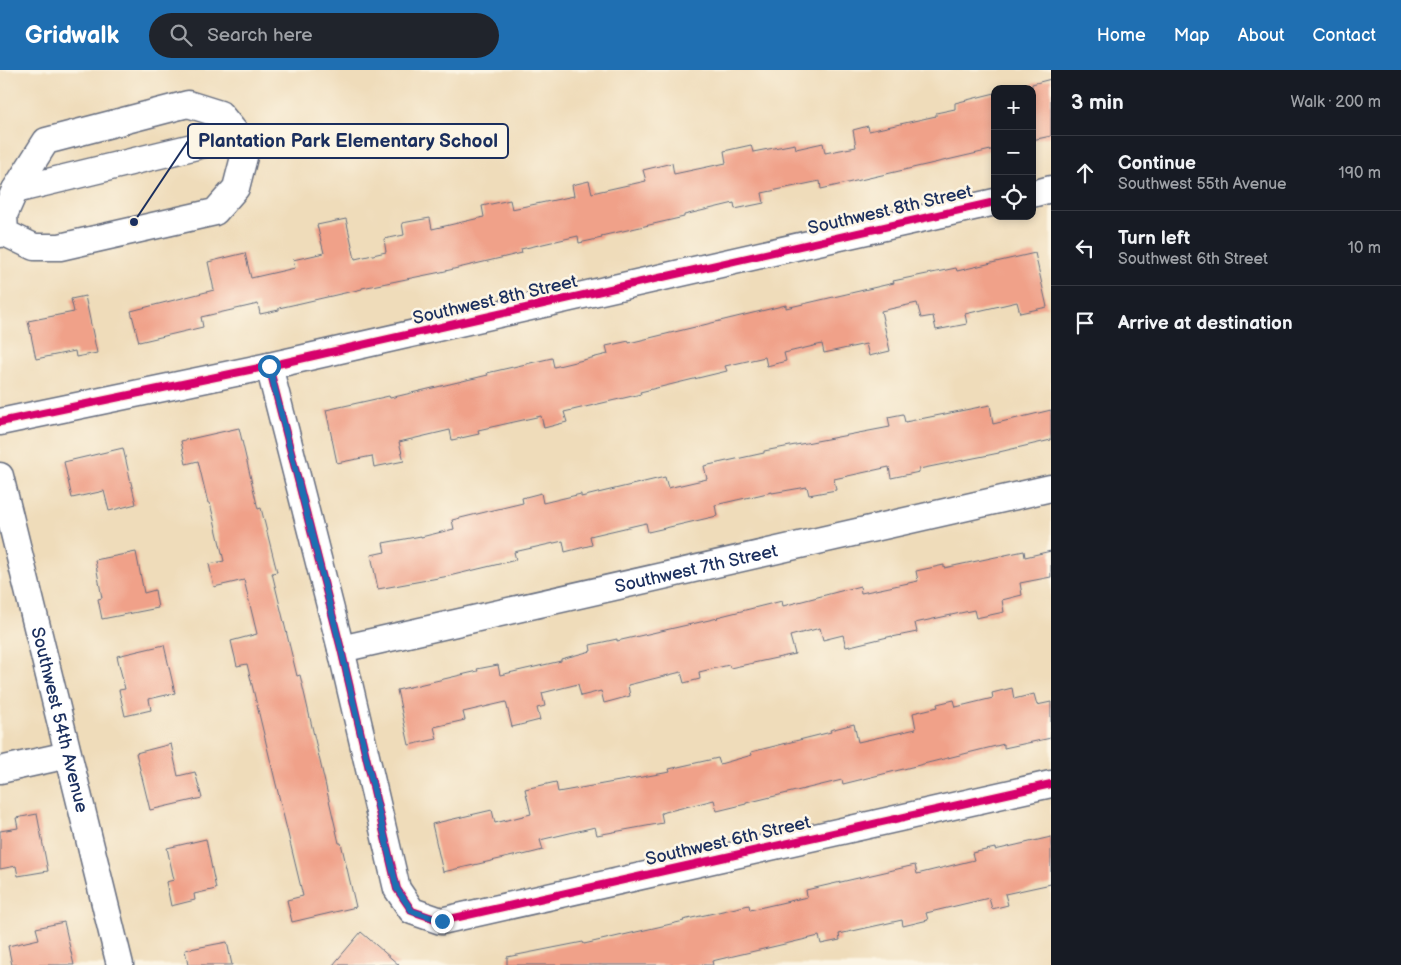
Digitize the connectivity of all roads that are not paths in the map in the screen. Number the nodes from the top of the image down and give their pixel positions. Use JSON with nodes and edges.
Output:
{"nodes":[{"id":1,"x":238,"y":136,"type":"junction"},
{"id":2,"x":1051,"y":189,"type":"edge"},
{"id":3,"x":15,"y":190,"type":"junction"},
{"id":4,"x":1036,"y":193,"type":"edge"},
{"id":5,"x":991,"y":203,"type":"edge"},
{"id":6,"x":3,"y":233,"type":"edge"},
{"id":7,"x":269,"y":366,"type":"junction"},
{"id":8,"x":0,"y":422,"type":"edge"},
{"id":9,"x":0,"y":476,"type":"edge"},
{"id":10,"x":1051,"y":488,"type":"edge"},
{"id":11,"x":3,"y":504,"type":"edge"},
{"id":12,"x":341,"y":649,"type":"junction"},
{"id":13,"x":68,"y":754,"type":"junction"},
{"id":14,"x":0,"y":770,"type":"edge"},
{"id":15,"x":1051,"y":784,"type":"edge"},
{"id":16,"x":120,"y":965,"type":"edge"}],
"edges":[{"from":1,"to":3,"type":"street"},
{"from":1,"to":3,"type":"street"},
{"from":1,"to":6,"type":"street"},
{"from":2,"to":4,"type":"street"},
{"from":3,"to":6,"type":"street"},
{"from":5,"to":7,"type":"street","name":"Southwest 8th Street"},
{"from":7,"to":8,"type":"street","name":"Southwest 8th Street"},
{"from":7,"to":12,"type":"street"},
{"from":9,"to":11,"type":"street","name":"Southwest 54th Avenue"},
{"from":10,"to":12,"type":"street","name":"Southwest 7th Street"},
{"from":11,"to":13,"type":"street","name":"Southwest 54th Avenue"},
{"from":12,"to":15,"type":"street","name":"Southwest 6th Street"},
{"from":13,"to":14,"type":"street"},
{"from":13,"to":16,"type":"street","name":"Southwest 54th Avenue"}]}
